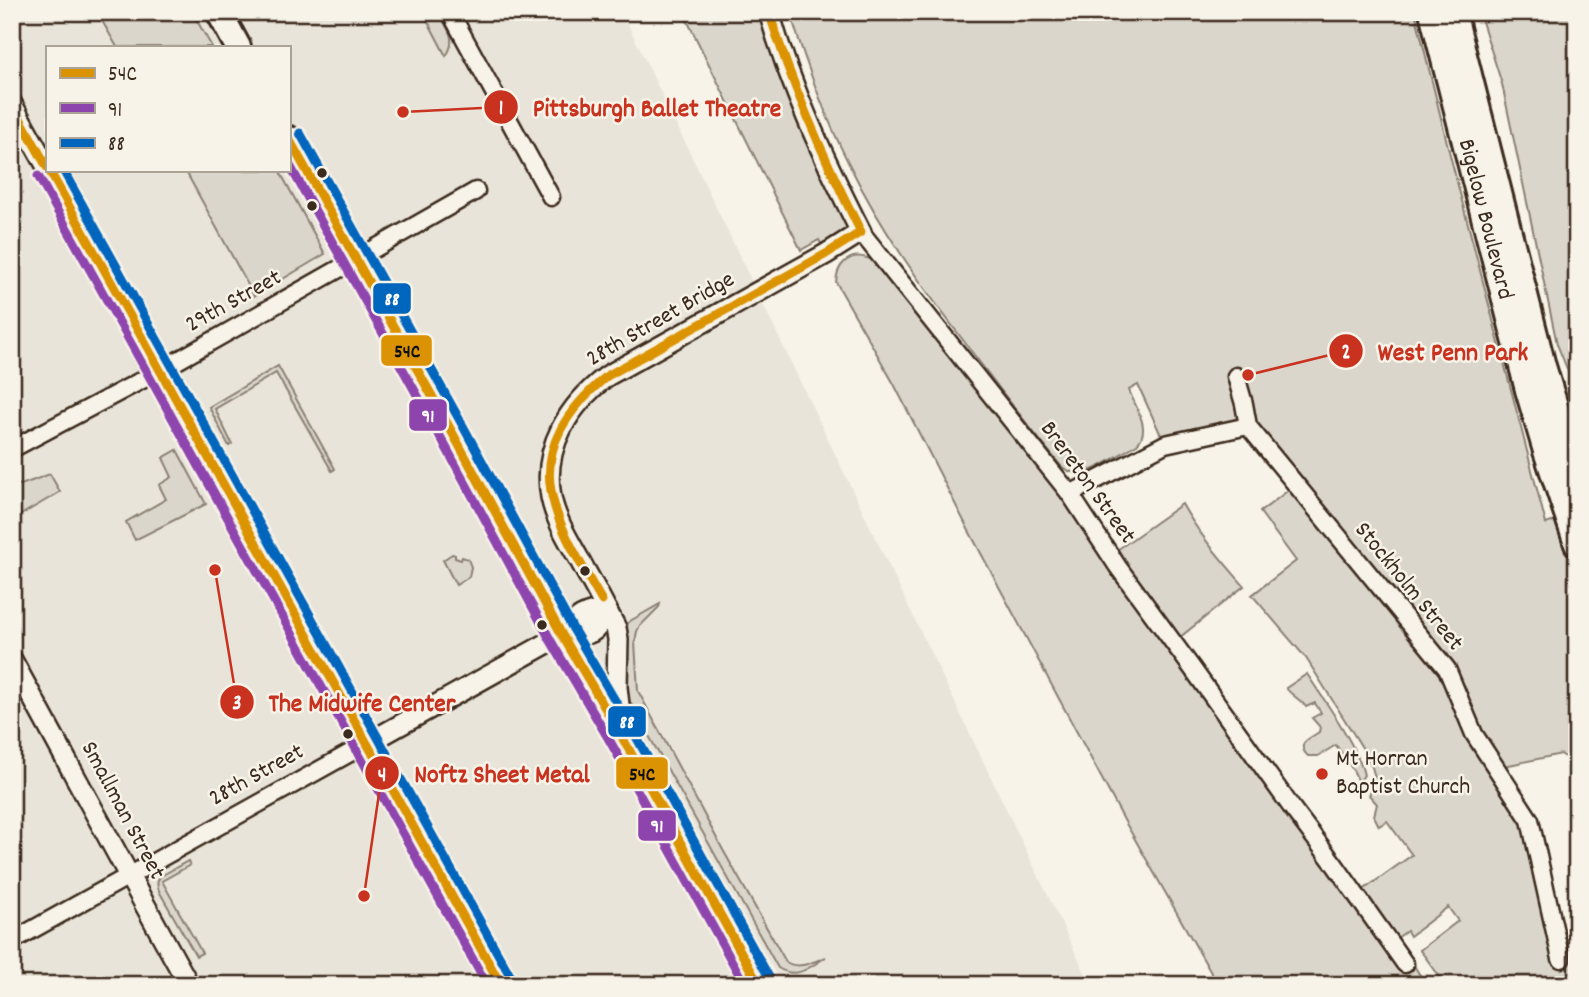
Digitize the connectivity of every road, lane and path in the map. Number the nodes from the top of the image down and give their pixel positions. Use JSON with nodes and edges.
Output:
{"nodes":[{"id":1,"x":219,"y":12,"type":"edge"},
{"id":2,"x":450,"y":12,"type":"edge"},
{"id":3,"x":769,"y":12,"type":"edge"},
{"id":4,"x":1432,"y":12,"type":"edge"},
{"id":5,"x":1453,"y":12,"type":"edge"},
{"id":6,"x":237,"y":46,"type":"edge"},
{"id":7,"x":12,"y":104,"type":"edge"},
{"id":8,"x":290,"y":141,"type":"edge"},
{"id":9,"x":46,"y":164,"type":"edge"},
{"id":10,"x":50,"y":172,"type":"edge"},
{"id":11,"x":475,"y":191,"type":"dead end"},
{"id":12,"x":551,"y":197,"type":"dead end"},
{"id":13,"x":861,"y":232,"type":"junction"},
{"id":14,"x":355,"y":260,"type":"junction"},
{"id":15,"x":161,"y":370,"type":"junction"},
{"id":16,"x":1236,"y":376,"type":"dead end"},
{"id":17,"x":1248,"y":426,"type":"junction"},
{"id":18,"x":12,"y":449,"type":"edge"},
{"id":19,"x":1577,"y":480,"type":"edge"},
{"id":20,"x":1070,"y":494,"type":"junction"},
{"id":21,"x":1577,"y":544,"type":"edge"},
{"id":22,"x":607,"y":611,"type":"junction"},
{"id":23,"x":562,"y":635,"type":"junction"},
{"id":24,"x":12,"y":660,"type":"edge"},
{"id":25,"x":622,"y":737,"type":"junction"},
{"id":26,"x":366,"y":744,"type":"junction"},
{"id":27,"x":128,"y":875,"type":"junction"},
{"id":28,"x":12,"y":941,"type":"edge"},
{"id":29,"x":1561,"y":959,"type":"dead end"},
{"id":30,"x":1405,"y":964,"type":"dead end"},
{"id":31,"x":189,"y":985,"type":"edge"},
{"id":32,"x":501,"y":985,"type":"edge"},
{"id":33,"x":759,"y":985,"type":"edge"}],
"edges":[{"from":1,"to":6,"type":"main road"},
{"from":2,"to":12,"type":"street"},
{"from":3,"to":13,"type":"street","name":"Brereton Street"},
{"from":4,"to":21,"type":"main road","name":"Bigelow Boulevard"},
{"from":5,"to":19,"type":"main road","name":"Bigelow Boulevard"},
{"from":7,"to":9,"type":"street"},
{"from":8,"to":14,"type":"main road"},
{"from":10,"to":15,"type":"street"},
{"from":11,"to":14,"type":"street","name":"29th Street"},
{"from":13,"to":20,"type":"street","name":"Brereton Street"},
{"from":13,"to":22,"type":"street","name":"28th Street Bridge"},
{"from":14,"to":15,"type":"street","name":"29th Street"},
{"from":14,"to":23,"type":"main road"},
{"from":15,"to":18,"type":"street","name":"29th Street"},
{"from":15,"to":26,"type":"street"},
{"from":16,"to":17,"type":"street","name":"Stockholm Street"},
{"from":17,"to":20,"type":"street"},
{"from":17,"to":29,"type":"street","name":"Stockholm Street"},
{"from":20,"to":30,"type":"street","name":"Brereton Street"},
{"from":22,"to":23,"type":"street","name":"28th Street"},
{"from":22,"to":25,"type":"street","name":"28th Street Bridge"},
{"from":23,"to":25,"type":"main road"},
{"from":23,"to":26,"type":"street","name":"28th Street"},
{"from":24,"to":27,"type":"street","name":"Smallman Street"},
{"from":25,"to":33,"type":"main road"},
{"from":26,"to":27,"type":"street","name":"28th Street"},
{"from":26,"to":32,"type":"street"},
{"from":27,"to":28,"type":"street","name":"28th Street"},
{"from":27,"to":31,"type":"street","name":"Smallman Street"}]}
